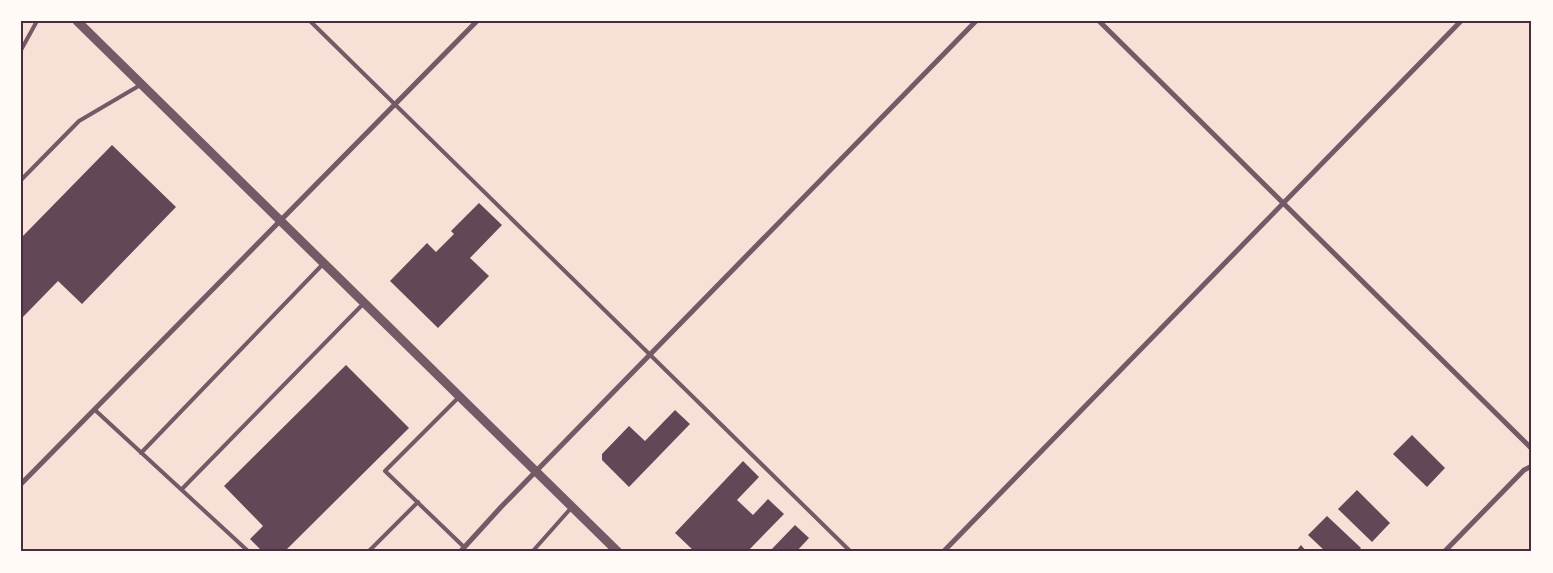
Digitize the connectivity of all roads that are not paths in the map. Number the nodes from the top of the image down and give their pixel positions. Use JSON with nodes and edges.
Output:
{"nodes":[{"id":1,"x":38,"y":21,"type":"edge"},
{"id":2,"x":77,"y":21,"type":"edge"},
{"id":3,"x":310,"y":21,"type":"edge"},
{"id":4,"x":477,"y":21,"type":"edge"},
{"id":5,"x":976,"y":21,"type":"edge"},
{"id":6,"x":1100,"y":21,"type":"edge"},
{"id":7,"x":1461,"y":21,"type":"edge"},
{"id":8,"x":21,"y":50,"type":"edge"},
{"id":9,"x":142,"y":84,"type":"junction"},
{"id":10,"x":396,"y":104,"type":"junction"},
{"id":11,"x":21,"y":180,"type":"edge"},
{"id":12,"x":1283,"y":204,"type":"junction"},
{"id":13,"x":282,"y":221,"type":"junction"},
{"id":14,"x":324,"y":263,"type":"junction"},
{"id":15,"x":364,"y":302,"type":"junction"},
{"id":16,"x":651,"y":354,"type":"junction"},
{"id":17,"x":459,"y":397,"type":"junction"},
{"id":18,"x":95,"y":410,"type":"junction"},
{"id":19,"x":1532,"y":449,"type":"edge"},
{"id":20,"x":142,"y":453,"type":"junction"},
{"id":21,"x":1532,"y":466,"type":"edge"},
{"id":22,"x":536,"y":473,"type":"junction"},
{"id":23,"x":21,"y":484,"type":"edge"},
{"id":24,"x":182,"y":489,"type":"junction"},
{"id":25,"x":418,"y":502,"type":"junction"},
{"id":26,"x":572,"y":507,"type":"junction"},
{"id":27,"x":462,"y":550,"type":"edge"},
{"id":28,"x":249,"y":552,"type":"edge"},
{"id":29,"x":368,"y":552,"type":"edge"},
{"id":30,"x":532,"y":552,"type":"edge"},
{"id":31,"x":618,"y":552,"type":"edge"},
{"id":32,"x":851,"y":552,"type":"edge"},
{"id":33,"x":943,"y":552,"type":"edge"},
{"id":34,"x":1444,"y":552,"type":"edge"}],
"edges":[{"from":1,"to":8,"type":"lane"},
{"from":2,"to":9,"type":"street"},
{"from":3,"to":10,"type":"lane"},
{"from":4,"to":10,"type":"street"},
{"from":5,"to":16,"type":"street"},
{"from":6,"to":12,"type":"street"},
{"from":7,"to":12,"type":"street"},
{"from":9,"to":11,"type":"lane"},
{"from":9,"to":13,"type":"street"},
{"from":10,"to":13,"type":"street"},
{"from":10,"to":16,"type":"lane"},
{"from":12,"to":19,"type":"street"},
{"from":12,"to":33,"type":"street"},
{"from":13,"to":14,"type":"street"},
{"from":13,"to":18,"type":"street"},
{"from":14,"to":15,"type":"street"},
{"from":14,"to":20,"type":"lane"},
{"from":15,"to":17,"type":"street"},
{"from":15,"to":24,"type":"lane"},
{"from":16,"to":22,"type":"street"},
{"from":16,"to":32,"type":"lane"},
{"from":17,"to":22,"type":"street"},
{"from":17,"to":25,"type":"lane"},
{"from":18,"to":20,"type":"lane"},
{"from":18,"to":23,"type":"street"},
{"from":20,"to":24,"type":"lane"},
{"from":21,"to":34,"type":"street"},
{"from":22,"to":26,"type":"street"},
{"from":22,"to":27,"type":"street"},
{"from":24,"to":28,"type":"lane"},
{"from":25,"to":27,"type":"lane"},
{"from":25,"to":29,"type":"lane"},
{"from":26,"to":30,"type":"lane"},
{"from":26,"to":31,"type":"street"}]}
